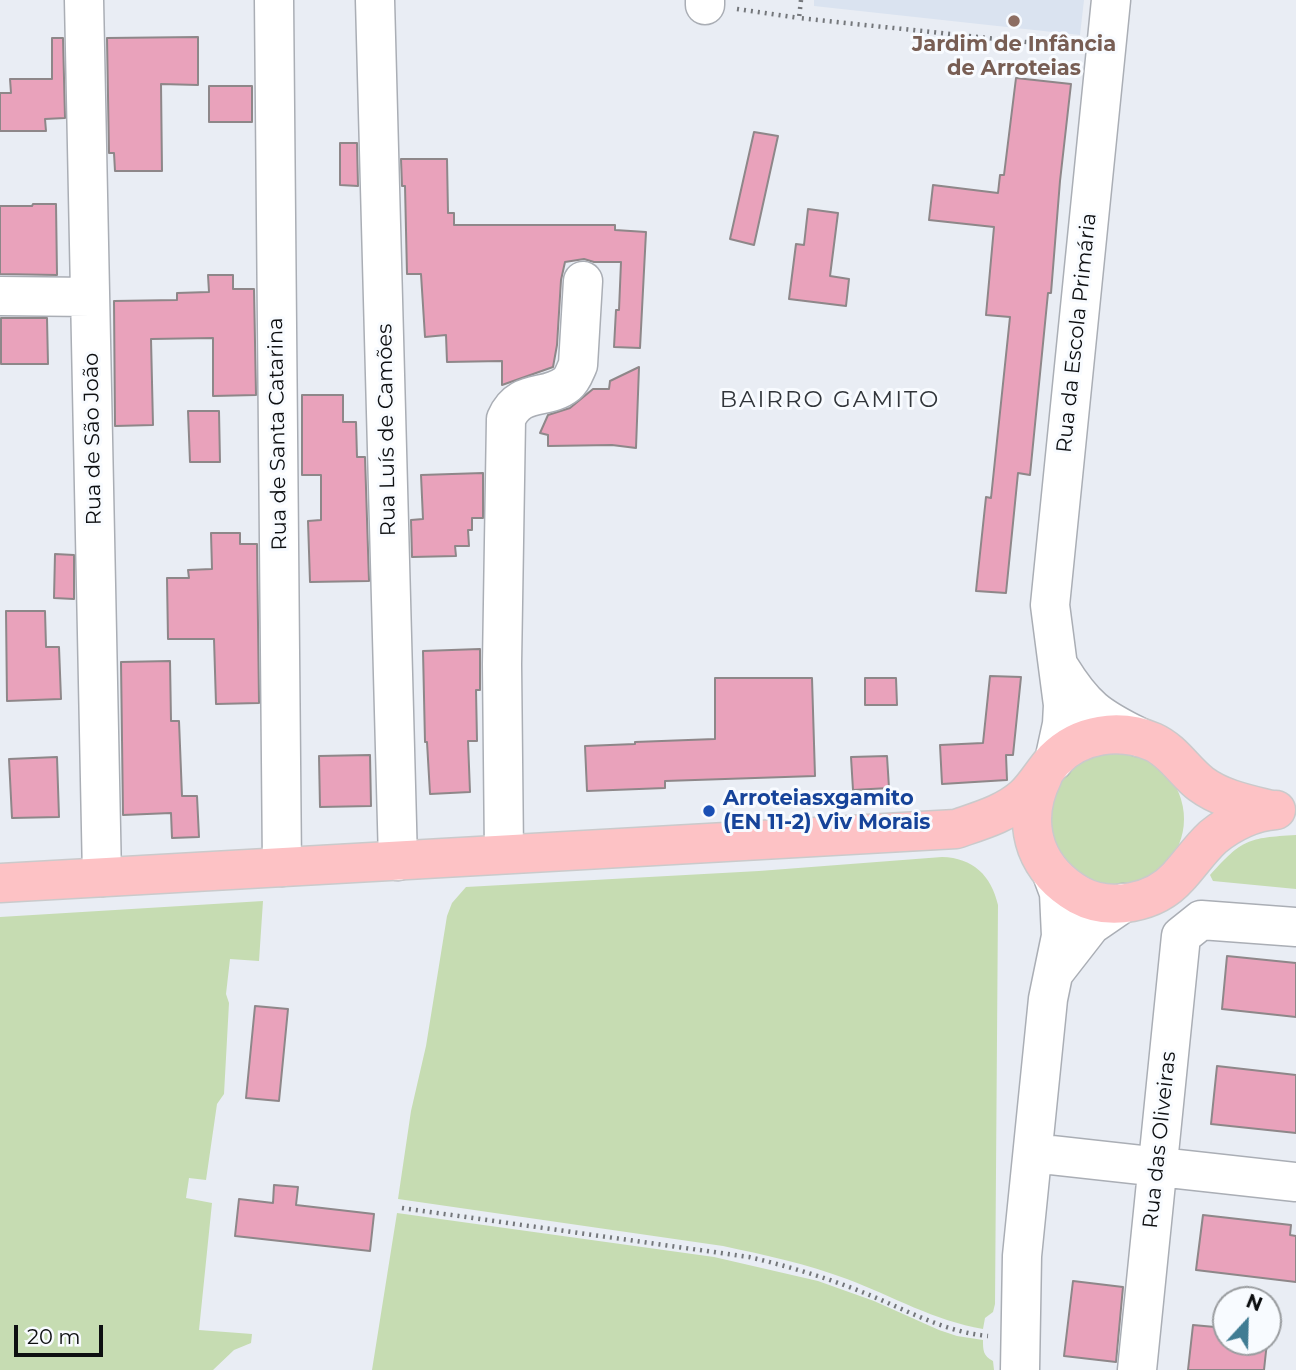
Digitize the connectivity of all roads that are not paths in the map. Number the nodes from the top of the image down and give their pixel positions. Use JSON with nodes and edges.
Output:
{"nodes":[{"id":1,"x":84,"y":0,"type":"edge"},
{"id":2,"x":274,"y":0,"type":"edge"},
{"id":3,"x":376,"y":0,"type":"edge"},
{"id":4,"x":1111,"y":0,"type":"edge"},
{"id":5,"x":583,"y":281,"type":"dead end"},
{"id":6,"x":0,"y":296,"type":"edge"},
{"id":7,"x":90,"y":297,"type":"junction"},
{"id":8,"x":1059,"y":666,"type":"junction"},
{"id":9,"x":1139,"y":737,"type":"junction"},
{"id":10,"x":1049,"y":767,"type":"junction"},
{"id":11,"x":1186,"y":770,"type":"junction"},
{"id":12,"x":1284,"y":809,"type":"edge"},
{"id":13,"x":956,"y":829,"type":"junction"},
{"id":14,"x":504,"y":854,"type":"junction"},
{"id":15,"x":398,"y":860,"type":"junction"},
{"id":16,"x":1189,"y":863,"type":"junction"},
{"id":17,"x":1046,"y":866,"type":"junction"},
{"id":18,"x":282,"y":867,"type":"junction"},
{"id":19,"x":102,"y":877,"type":"junction"},
{"id":20,"x":0,"y":883,"type":"edge"},
{"id":21,"x":1124,"y":903,"type":"junction"},
{"id":22,"x":1296,"y":927,"type":"edge"},
{"id":23,"x":1055,"y":972,"type":"junction"},
{"id":24,"x":1033,"y":1153,"type":"junction"},
{"id":25,"x":1158,"y":1167,"type":"junction"},
{"id":26,"x":1296,"y":1181,"type":"edge"},
{"id":27,"x":1020,"y":1355,"type":"edge"},
{"id":28,"x":1137,"y":1370,"type":"edge"}],
"edges":[{"from":1,"to":7,"type":"street","name":"Rua de São João"},
{"from":2,"to":18,"type":"street","name":"Rua de Santa Catarina"},
{"from":3,"to":15,"type":"street","name":"Rua Luís de Camões"},
{"from":4,"to":8,"type":"street","name":"Rua da Escola Primária"},
{"from":5,"to":14,"type":"street"},
{"from":6,"to":7,"type":"street"},
{"from":7,"to":19,"type":"street","name":"Rua de São João"},
{"from":8,"to":9,"type":"street","name":"Rua da Escola Primária"},
{"from":8,"to":10,"type":"street","name":"Rua da Escola Primária"},
{"from":9,"to":10,"type":"main road"},
{"from":9,"to":11,"type":"main road"},
{"from":10,"to":13,"type":"main road"},
{"from":10,"to":17,"type":"main road"},
{"from":11,"to":12,"type":"main road"},
{"from":11,"to":16,"type":"main road"},
{"from":12,"to":16,"type":"main road"},
{"from":13,"to":14,"type":"main road"},
{"from":13,"to":17,"type":"main road"},
{"from":14,"to":15,"type":"main road"},
{"from":15,"to":18,"type":"main road"},
{"from":16,"to":21,"type":"main road"},
{"from":17,"to":21,"type":"main road"},
{"from":17,"to":23,"type":"street"},
{"from":18,"to":19,"type":"main road"},
{"from":19,"to":20,"type":"main road"},
{"from":21,"to":23,"type":"street"},
{"from":22,"to":25,"type":"street","name":"Rua das Oliveiras"},
{"from":23,"to":24,"type":"street"},
{"from":24,"to":25,"type":"street"},
{"from":24,"to":27,"type":"street"},
{"from":25,"to":26,"type":"street"},
{"from":25,"to":28,"type":"street","name":"Rua das Oliveiras"}]}
